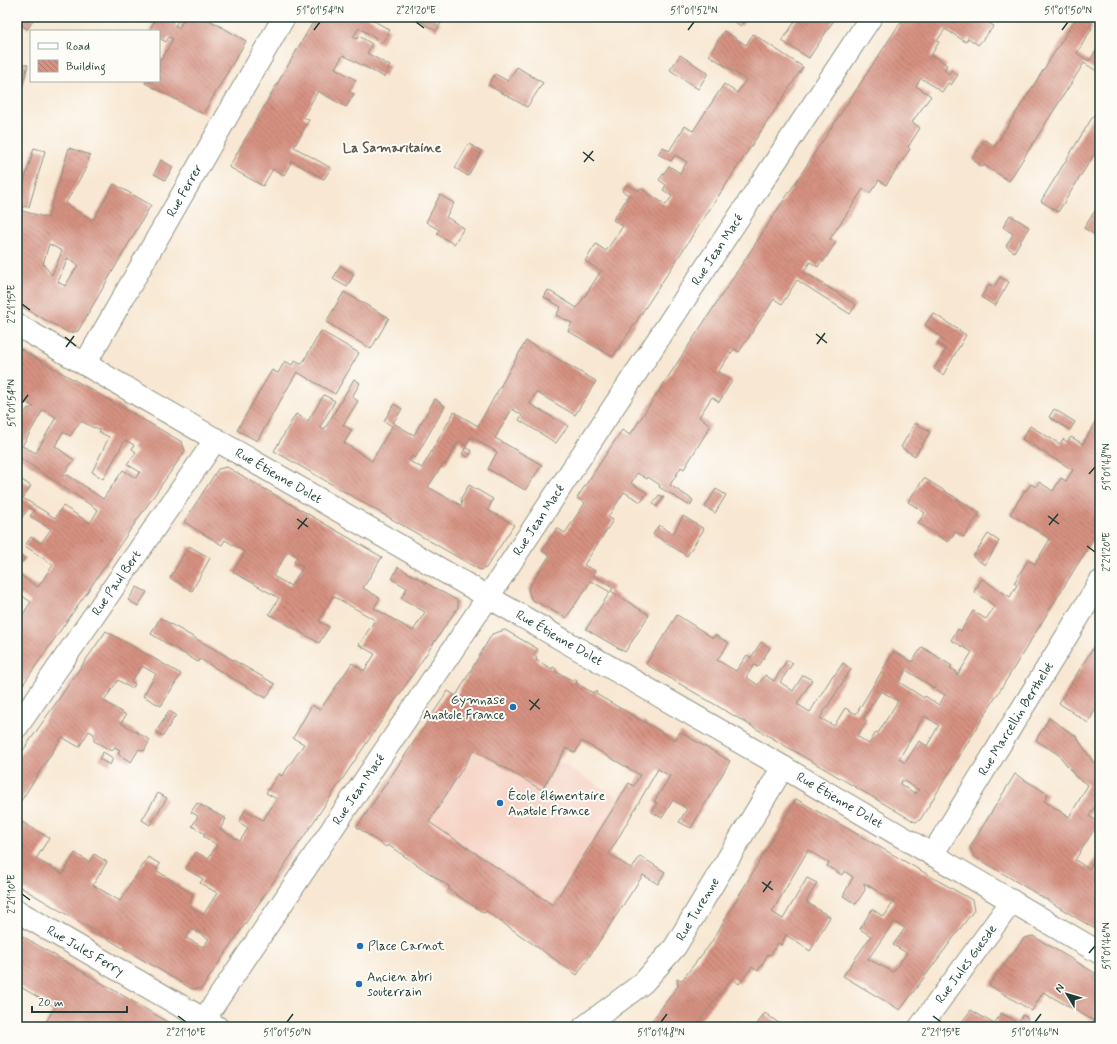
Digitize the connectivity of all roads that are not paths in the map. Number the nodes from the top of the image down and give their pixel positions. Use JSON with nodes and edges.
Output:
{"nodes":[{"id":1,"x":284,"y":17,"type":"edge"},
{"id":2,"x":871,"y":17,"type":"edge"},
{"id":3,"x":17,"y":325,"type":"edge"},
{"id":4,"x":85,"y":364,"type":"junction"},
{"id":5,"x":216,"y":439,"type":"junction"},
{"id":6,"x":1100,"y":582,"type":"edge"},
{"id":7,"x":488,"y":597,"type":"junction"},
{"id":8,"x":17,"y":727,"type":"edge"},
{"id":9,"x":783,"y":767,"type":"junction"},
{"id":10,"x":932,"y":855,"type":"junction"},
{"id":11,"x":1012,"y":901,"type":"junction"},
{"id":12,"x":17,"y":911,"type":"edge"},
{"id":13,"x":1100,"y":953,"type":"edge"},
{"id":14,"x":210,"y":1024,"type":"edge"},
{"id":15,"x":584,"y":1027,"type":"edge"},
{"id":16,"x":920,"y":1027,"type":"edge"}],
"edges":[{"from":1,"to":4,"type":"street","name":"Rue Ferrer"},
{"from":2,"to":7,"type":"street","name":"Rue Jean Macé"},
{"from":3,"to":4,"type":"street","name":"Rue Étienne Dolet"},
{"from":4,"to":5,"type":"street","name":"Rue Étienne Dolet"},
{"from":5,"to":7,"type":"street","name":"Rue Étienne Dolet"},
{"from":5,"to":8,"type":"street","name":"Rue Paul Bert"},
{"from":6,"to":10,"type":"street","name":"Rue Marcellin Berthelot"},
{"from":7,"to":9,"type":"street","name":"Rue Étienne Dolet"},
{"from":7,"to":14,"type":"street","name":"Rue Jean Macé"},
{"from":9,"to":10,"type":"street","name":"Rue Étienne Dolet"},
{"from":9,"to":15,"type":"street","name":"Rue Turenne"},
{"from":10,"to":11,"type":"street","name":"Rue Étienne Dolet"},
{"from":11,"to":13,"type":"street","name":"Rue Étienne Dolet"},
{"from":11,"to":16,"type":"street","name":"Rue Jules Guesde"},
{"from":12,"to":14,"type":"street","name":"Rue Jules Ferry"}]}
